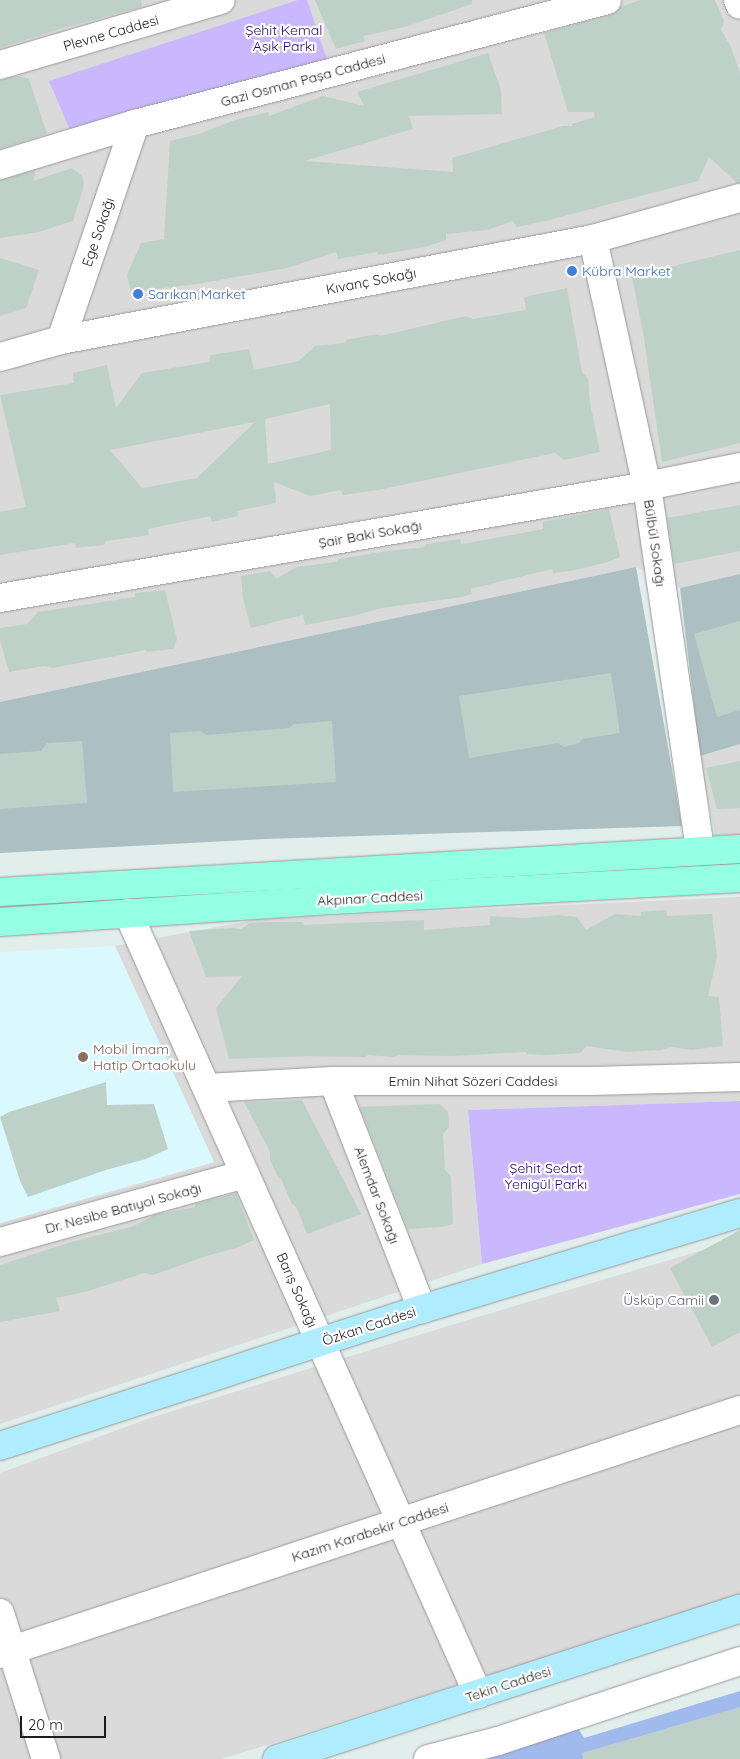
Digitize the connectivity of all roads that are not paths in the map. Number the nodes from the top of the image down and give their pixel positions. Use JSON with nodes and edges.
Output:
{"nodes":[{"id":1,"x":221,"y":0,"type":"edge"},
{"id":2,"x":607,"y":0,"type":"edge"},
{"id":3,"x":738,"y":0,"type":"edge"},
{"id":4,"x":740,"y":5,"type":"edge"},
{"id":5,"x":164,"y":9,"type":"edge"},
{"id":6,"x":0,"y":65,"type":"edge"},
{"id":7,"x":135,"y":124,"type":"junction"},
{"id":8,"x":0,"y":165,"type":"edge"},
{"id":9,"x":740,"y":198,"type":"edge"},
{"id":10,"x":593,"y":238,"type":"junction"},
{"id":11,"x":62,"y":340,"type":"junction"},
{"id":12,"x":0,"y":357,"type":"edge"},
{"id":13,"x":740,"y":467,"type":"edge"},
{"id":14,"x":647,"y":486,"type":"junction"},
{"id":15,"x":0,"y":598,"type":"edge"},
{"id":16,"x":740,"y":849,"type":"edge"},
{"id":17,"x":700,"y":850,"type":"junction"},
{"id":18,"x":740,"y":878,"type":"edge"},
{"id":19,"x":114,"y":886,"type":"junction"},
{"id":20,"x":0,"y":892,"type":"edge"},
{"id":21,"x":128,"y":913,"type":"junction"},
{"id":22,"x":0,"y":922,"type":"edge"},
{"id":23,"x":740,"y":1076,"type":"edge"},
{"id":24,"x":333,"y":1081,"type":"junction"},
{"id":25,"x":207,"y":1088,"type":"junction"},
{"id":26,"x":245,"y":1174,"type":"junction"},
{"id":27,"x":740,"y":1213,"type":"edge"},
{"id":28,"x":0,"y":1242,"type":"edge"},
{"id":29,"x":422,"y":1309,"type":"junction"},
{"id":30,"x":320,"y":1342,"type":"junction"},
{"id":31,"x":740,"y":1410,"type":"edge"},
{"id":32,"x":0,"y":1446,"type":"edge"},
{"id":33,"x":401,"y":1522,"type":"junction"},
{"id":34,"x":740,"y":1609,"type":"edge"},
{"id":35,"x":0,"y":1613,"type":"edge"},
{"id":36,"x":5,"y":1652,"type":"edge"},
{"id":37,"x":740,"y":1661,"type":"edge"},
{"id":38,"x":478,"y":1694,"type":"junction"},
{"id":39,"x":297,"y":1757,"type":"edge"},
{"id":40,"x":46,"y":1759,"type":"edge"},
{"id":41,"x":428,"y":1759,"type":"edge"}],
"edges":[{"from":1,"to":5,"type":"street","name":"Plevne Caddesi"},
{"from":2,"to":7,"type":"street","name":"Gazi Osman Paşa Caddesi"},
{"from":3,"to":4,"type":"street"},
{"from":5,"to":6,"type":"street","name":"Plevne Caddesi"},
{"from":7,"to":8,"type":"street","name":"Gazi Osman Paşa Caddesi"},
{"from":7,"to":11,"type":"street","name":"Ege Sokağı"},
{"from":9,"to":10,"type":"street","name":"Kıvanç Sokağı"},
{"from":10,"to":11,"type":"street","name":"Kıvanç Sokağı"},
{"from":10,"to":14,"type":"street","name":"Bülbül Sokağı"},
{"from":11,"to":12,"type":"street","name":"Kıvanç Sokağı"},
{"from":13,"to":14,"type":"street","name":"Şair Baki Sokağı"},
{"from":14,"to":15,"type":"street","name":"Şair Baki Sokağı"},
{"from":14,"to":17,"type":"street","name":"Bülbül Sokağı"},
{"from":16,"to":17,"type":"main road","name":"Akpınar Caddesi"},
{"from":17,"to":19,"type":"main road","name":"Akpınar Caddesi"},
{"from":18,"to":21,"type":"main road","name":"Akpınar Caddesi"},
{"from":19,"to":20,"type":"main road","name":"Akpınar Caddesi"},
{"from":19,"to":21,"type":"main road"},
{"from":21,"to":22,"type":"main road","name":"Akpınar Caddesi"},
{"from":21,"to":25,"type":"street","name":"Barış Sokağı"},
{"from":23,"to":24,"type":"street","name":"Emin Nihat Sözeri Caddesi"},
{"from":24,"to":25,"type":"street","name":"Emin Nihat Sözeri Caddesi"},
{"from":24,"to":29,"type":"street","name":"Alemdar Sokağı"},
{"from":25,"to":26,"type":"street","name":"Barış Sokağı"},
{"from":26,"to":28,"type":"street","name":"Dr. Nesibe Batıyol Sokağı"},
{"from":26,"to":30,"type":"street","name":"Barış Sokağı"},
{"from":27,"to":29,"type":"street","name":"Özkan Caddesi"},
{"from":29,"to":30,"type":"street","name":"Özkan Caddesi"},
{"from":30,"to":32,"type":"street","name":"Özkan Caddesi"},
{"from":30,"to":33,"type":"street","name":"Barış Sokağı"},
{"from":31,"to":33,"type":"street","name":"Kazım Karabekir Caddesi"},
{"from":33,"to":36,"type":"street","name":"Kazım Karabekir Caddesi"},
{"from":33,"to":38,"type":"street","name":"Barış Sokağı"},
{"from":34,"to":38,"type":"street","name":"Tekin Caddesi"},
{"from":35,"to":36,"type":"street"},
{"from":36,"to":40,"type":"street"},
{"from":37,"to":41,"type":"street"},
{"from":38,"to":39,"type":"street","name":"Tekin Caddesi"}]}
